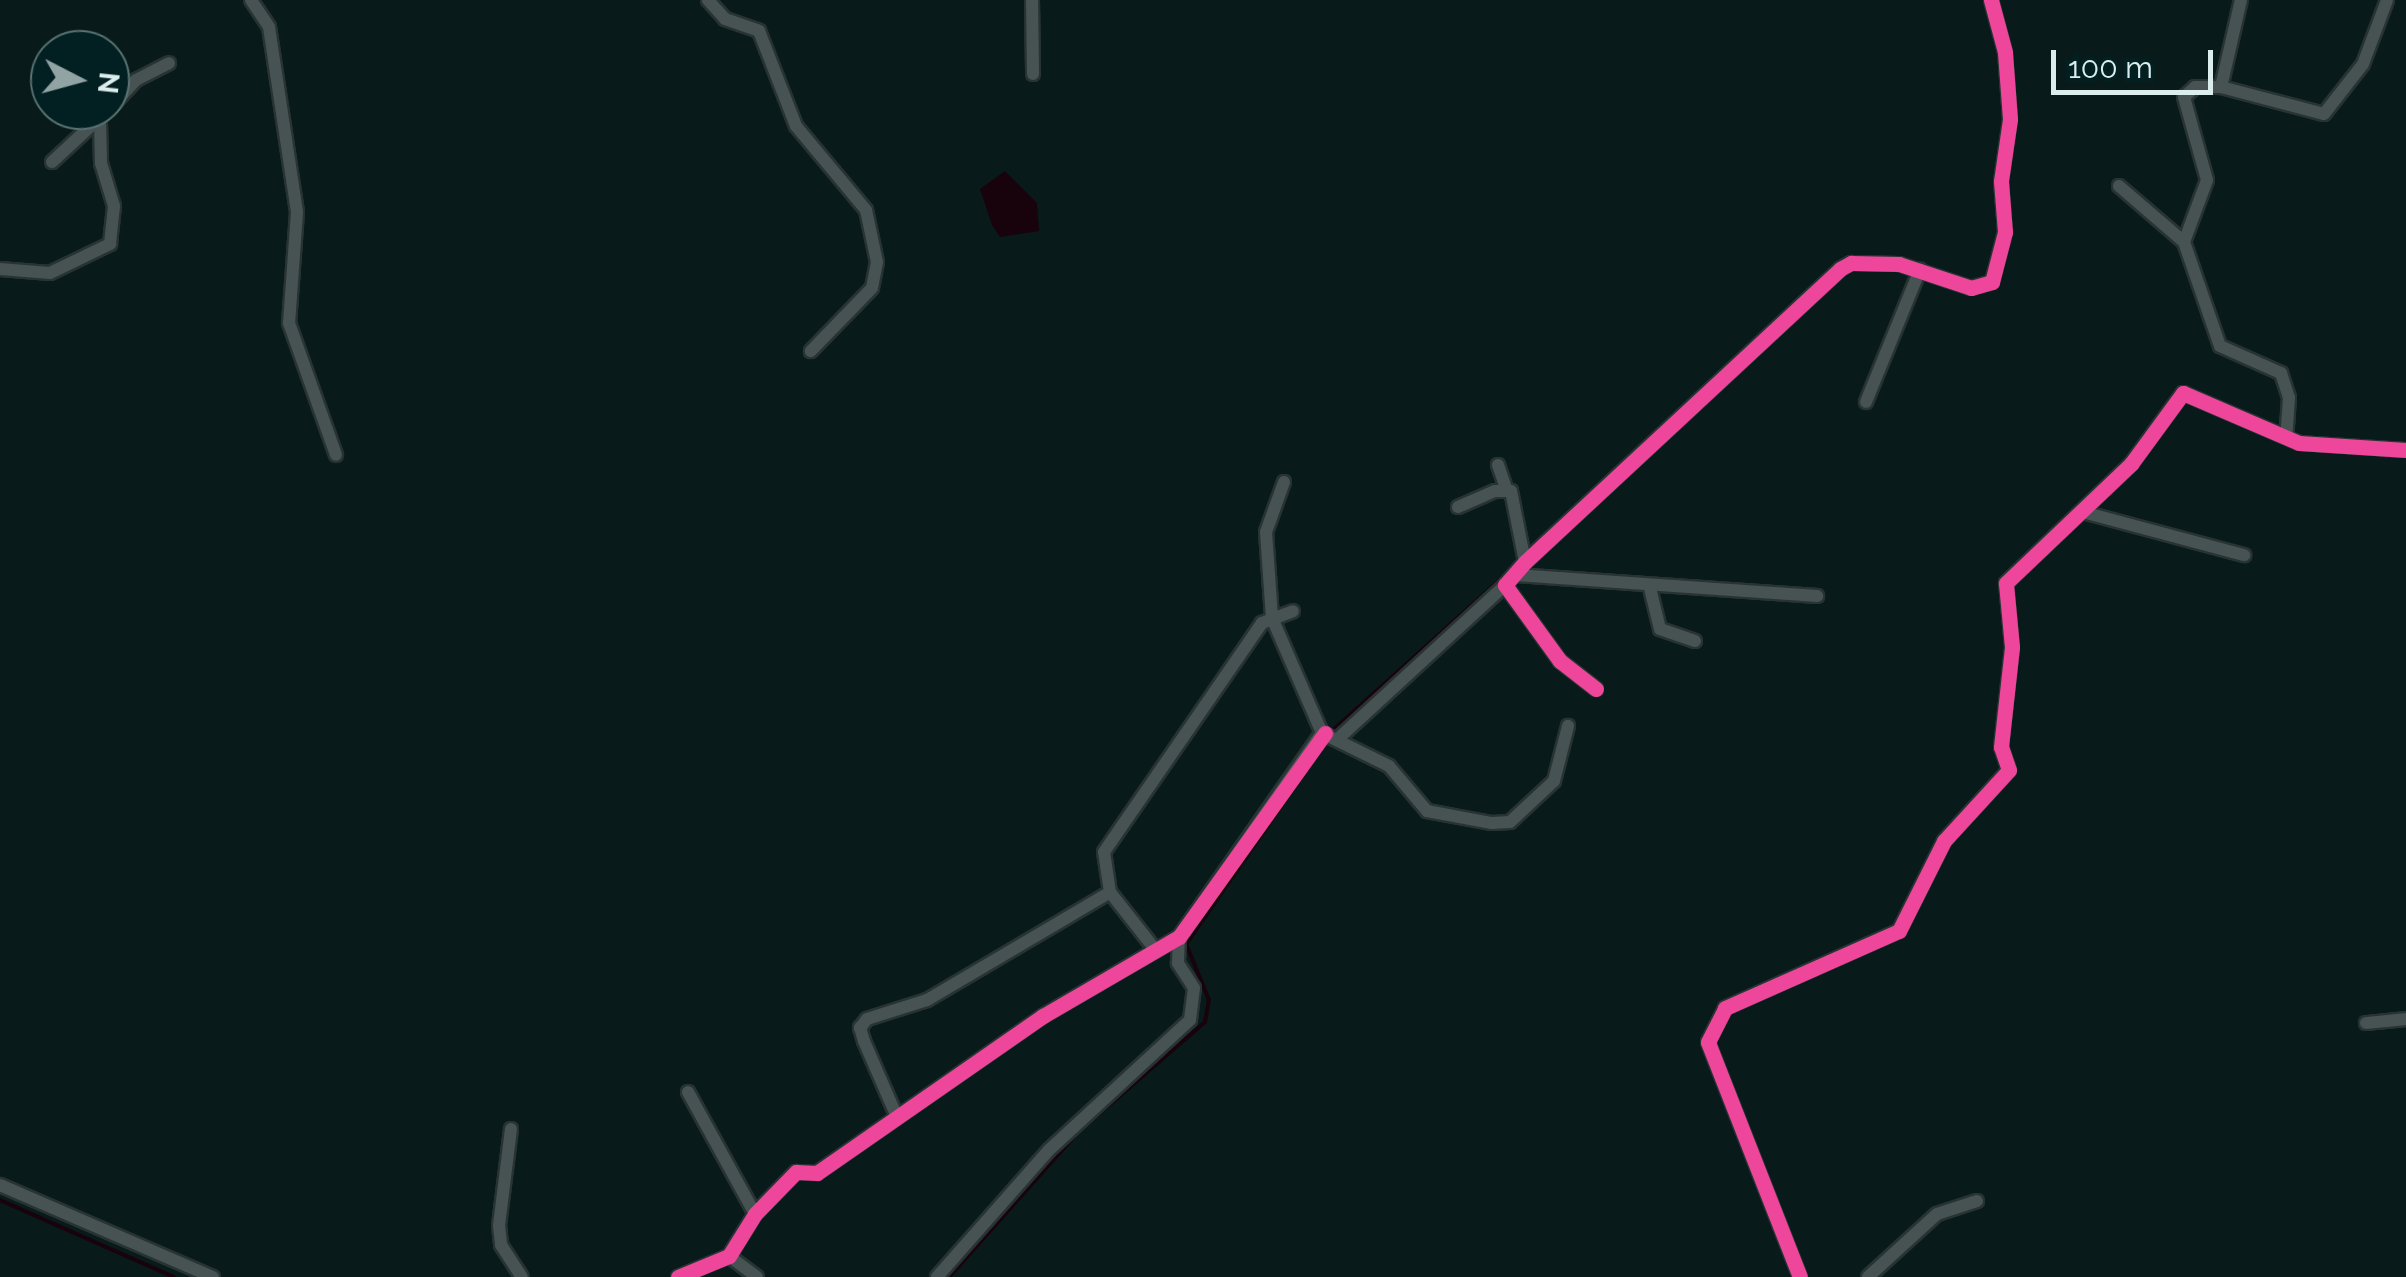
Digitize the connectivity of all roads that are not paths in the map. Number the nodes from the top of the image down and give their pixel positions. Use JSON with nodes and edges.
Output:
{"nodes":[{"id":1,"x":251,"y":0,"type":"edge"},
{"id":2,"x":708,"y":0,"type":"edge"},
{"id":3,"x":1032,"y":0,"type":"edge"},
{"id":4,"x":1991,"y":0,"type":"edge"},
{"id":5,"x":2241,"y":0,"type":"edge"},
{"id":6,"x":2387,"y":0,"type":"edge"},
{"id":7,"x":169,"y":64,"type":"dead end"},
{"id":8,"x":1033,"y":74,"type":"dead end"},
{"id":9,"x":130,"y":87,"type":"edge"},
{"id":10,"x":2221,"y":88,"type":"junction"},
{"id":11,"x":87,"y":130,"type":"edge"},
{"id":12,"x":104,"y":130,"type":"edge"},
{"id":13,"x":52,"y":162,"type":"dead end"},
{"id":14,"x":2119,"y":186,"type":"dead end"},
{"id":15,"x":2184,"y":242,"type":"junction"},
{"id":16,"x":0,"y":268,"type":"edge"},
{"id":17,"x":1920,"y":270,"type":"junction"},
{"id":18,"x":812,"y":351,"type":"dead end"},
{"id":19,"x":1866,"y":402,"type":"dead end"},
{"id":20,"x":2286,"y":438,"type":"junction"},
{"id":21,"x":2406,"y":450,"type":"edge"},
{"id":22,"x":336,"y":455,"type":"dead end"},
{"id":23,"x":1498,"y":465,"type":"dead end"},
{"id":24,"x":1284,"y":482,"type":"dead end"},
{"id":25,"x":1506,"y":488,"type":"junction"},
{"id":26,"x":1458,"y":507,"type":"dead end"},
{"id":27,"x":2082,"y":512,"type":"junction"},
{"id":28,"x":2244,"y":554,"type":"dead end"},
{"id":29,"x":1525,"y":562,"type":"junction"},
{"id":30,"x":1511,"y":580,"type":"junction"},
{"id":31,"x":1650,"y":588,"type":"junction"},
{"id":32,"x":1818,"y":596,"type":"dead end"},
{"id":33,"x":1293,"y":611,"type":"dead end"},
{"id":34,"x":1272,"y":618,"type":"junction"},
{"id":35,"x":1695,"y":641,"type":"dead end"},
{"id":36,"x":1596,"y":689,"type":"dead end"},
{"id":37,"x":1568,"y":726,"type":"dead end"},
{"id":38,"x":1331,"y":734,"type":"junction"},
{"id":39,"x":1110,"y":892,"type":"junction"},
{"id":40,"x":1179,"y":937,"type":"junction"},
{"id":41,"x":1154,"y":948,"type":"junction"},
{"id":42,"x":2406,"y":1019,"type":"edge"},
{"id":43,"x":2366,"y":1023,"type":"dead end"},
{"id":44,"x":688,"y":1092,"type":"dead end"},
{"id":45,"x":897,"y":1117,"type":"junction"},
{"id":46,"x":510,"y":1130,"type":"dead end"},
{"id":47,"x":0,"y":1185,"type":"edge"},
{"id":48,"x":1978,"y":1200,"type":"dead end"},
{"id":49,"x":755,"y":1214,"type":"junction"},
{"id":50,"x":729,"y":1256,"type":"junction"},
{"id":51,"x":213,"y":1277,"type":"edge"},
{"id":52,"x":522,"y":1277,"type":"edge"},
{"id":53,"x":678,"y":1277,"type":"edge"},
{"id":54,"x":758,"y":1277,"type":"edge"},
{"id":55,"x":937,"y":1277,"type":"edge"},
{"id":56,"x":1800,"y":1277,"type":"edge"},
{"id":57,"x":1868,"y":1277,"type":"edge"}],
"edges":[{"from":1,"to":22,"type":"street"},
{"from":2,"to":18,"type":"street"},
{"from":3,"to":8,"type":"street"},
{"from":4,"to":17,"type":"street"},
{"from":5,"to":10,"type":"street"},
{"from":6,"to":10,"type":"street"},
{"from":7,"to":9,"type":"street"},
{"from":10,"to":15,"type":"street"},
{"from":11,"to":13,"type":"street"},
{"from":12,"to":16,"type":"street"},
{"from":14,"to":15,"type":"street"},
{"from":15,"to":20,"type":"street"},
{"from":17,"to":19,"type":"street"},
{"from":17,"to":29,"type":"street"},
{"from":20,"to":21,"type":"street"},
{"from":20,"to":27,"type":"street"},
{"from":23,"to":25,"type":"street"},
{"from":24,"to":34,"type":"street"},
{"from":25,"to":26,"type":"street"},
{"from":25,"to":29,"type":"street"},
{"from":27,"to":28,"type":"street"},
{"from":27,"to":56,"type":"street"},
{"from":29,"to":30,"type":"street"},
{"from":30,"to":31,"type":"street"},
{"from":30,"to":36,"type":"street"},
{"from":30,"to":38,"type":"street"},
{"from":31,"to":32,"type":"street"},
{"from":31,"to":35,"type":"street"},
{"from":33,"to":34,"type":"street"},
{"from":34,"to":38,"type":"street"},
{"from":34,"to":39,"type":"street"},
{"from":37,"to":38,"type":"street"},
{"from":38,"to":40,"type":"street"},
{"from":39,"to":41,"type":"street"},
{"from":39,"to":45,"type":"street"},
{"from":40,"to":41,"type":"street"},
{"from":40,"to":55,"type":"street"},
{"from":41,"to":45,"type":"street"},
{"from":42,"to":43,"type":"street"},
{"from":44,"to":49,"type":"street"},
{"from":45,"to":49,"type":"street"},
{"from":46,"to":52,"type":"street"},
{"from":47,"to":51,"type":"street"},
{"from":48,"to":57,"type":"street"},
{"from":49,"to":50,"type":"street"},
{"from":50,"to":53,"type":"street"},
{"from":50,"to":54,"type":"street"}]}
